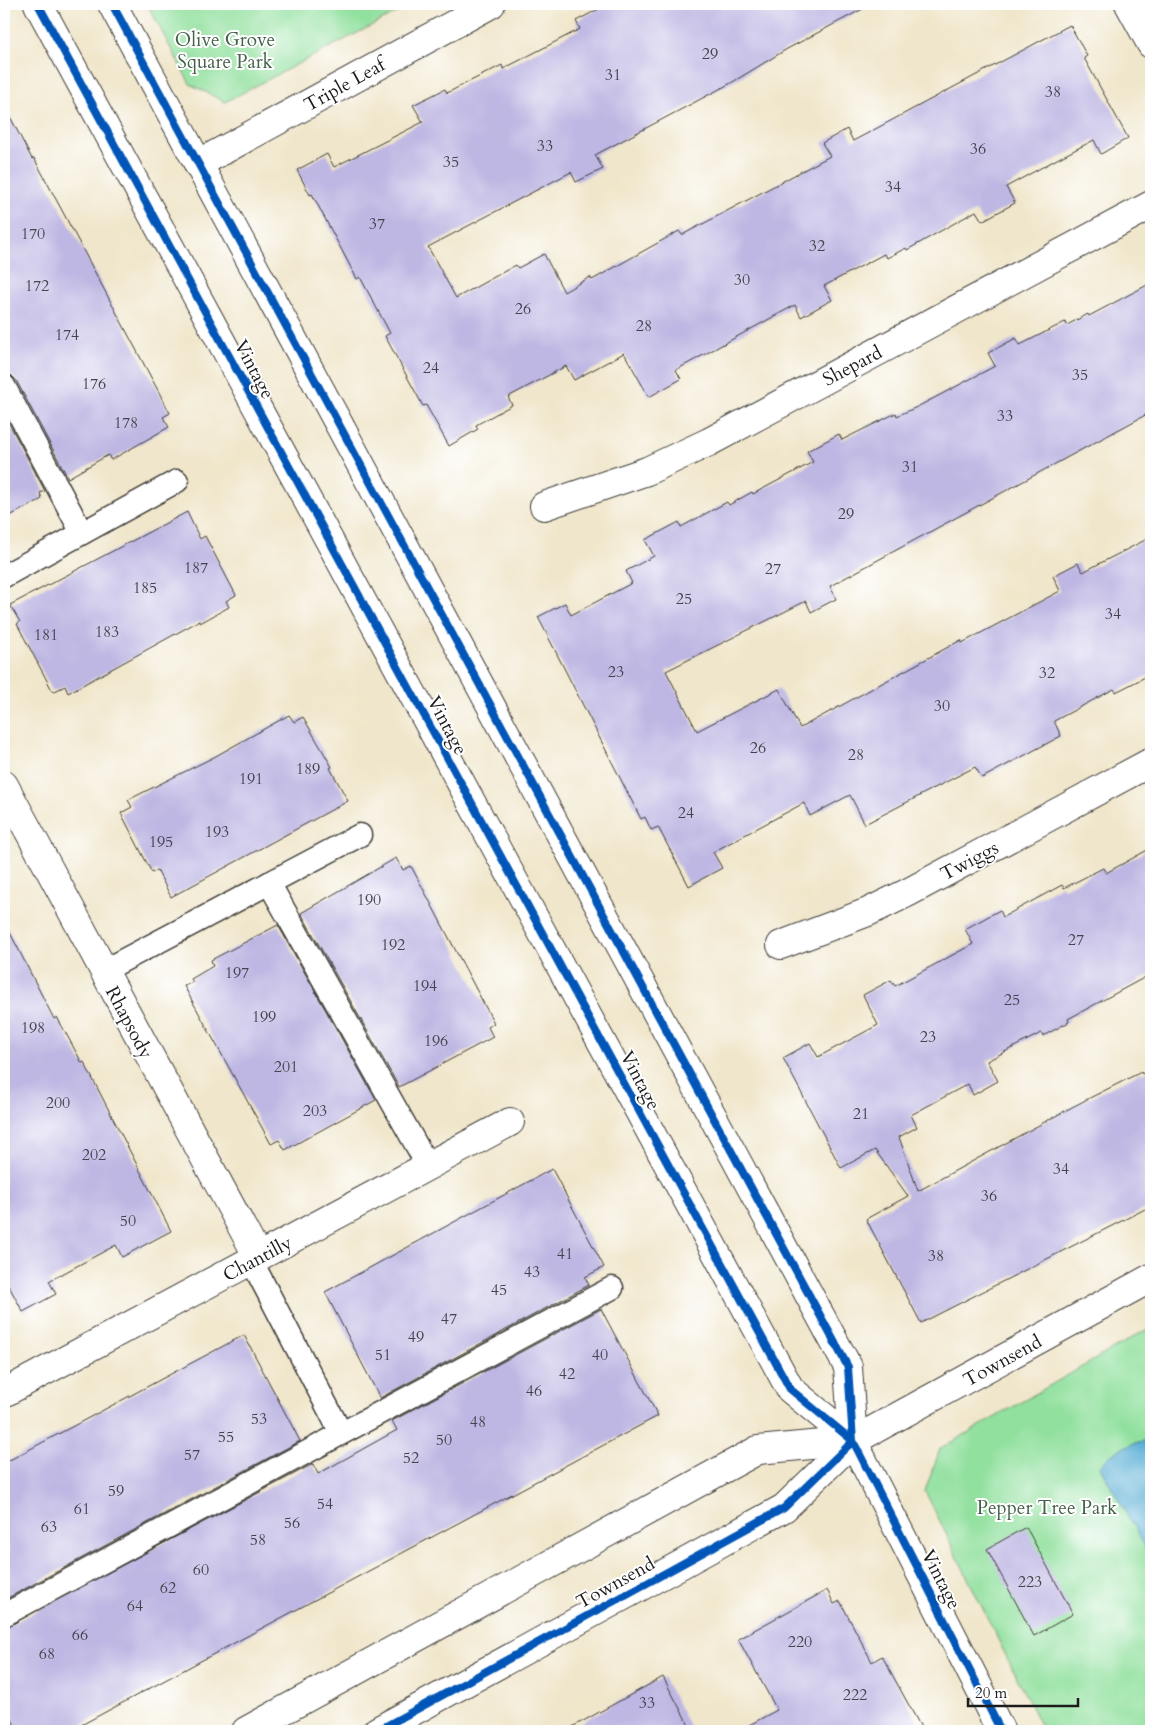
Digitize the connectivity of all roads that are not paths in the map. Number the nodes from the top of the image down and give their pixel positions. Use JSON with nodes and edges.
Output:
{"nodes":[{"id":1,"x":38,"y":4,"type":"edge"},
{"id":2,"x":112,"y":4,"type":"edge"},
{"id":3,"x":491,"y":4,"type":"edge"},
{"id":4,"x":1129,"y":4,"type":"edge"},
{"id":5,"x":1151,"y":44,"type":"edge"},
{"id":6,"x":198,"y":164,"type":"junction"},
{"id":7,"x":1151,"y":205,"type":"edge"},
{"id":8,"x":4,"y":386,"type":"edge"},
{"id":9,"x":177,"y":482,"type":"dead end"},
{"id":10,"x":544,"y":506,"type":"dead end"},
{"id":11,"x":82,"y":533,"type":"junction"},
{"id":12,"x":4,"y":576,"type":"edge"},
{"id":13,"x":1151,"y":762,"type":"edge"},
{"id":14,"x":4,"y":788,"type":"edge"},
{"id":15,"x":360,"y":835,"type":"dead end"},
{"id":16,"x":269,"y":883,"type":"junction"},
{"id":17,"x":781,"y":945,"type":"dead end"},
{"id":18,"x":103,"y":971,"type":"junction"},
{"id":19,"x":510,"y":1122,"type":"dead end"},
{"id":20,"x":428,"y":1166,"type":"junction"},
{"id":21,"x":255,"y":1259,"type":"junction"},
{"id":22,"x":1151,"y":1278,"type":"edge"},
{"id":23,"x":612,"y":1288,"type":"dead end"},
{"id":24,"x":4,"y":1393,"type":"edge"},
{"id":25,"x":341,"y":1433,"type":"junction"},
{"id":26,"x":853,"y":1441,"type":"junction"},
{"id":27,"x":4,"y":1615,"type":"edge"},
{"id":28,"x":246,"y":1731,"type":"edge"},
{"id":29,"x":377,"y":1731,"type":"edge"},
{"id":30,"x":1001,"y":1731,"type":"edge"}],
"edges":[{"from":1,"to":26,"type":"street","name":"Vintage"},
{"from":2,"to":6,"type":"street","name":"Vintage"},
{"from":3,"to":6,"type":"street","name":"Triple Leaf"},
{"from":4,"to":5,"type":"street"},
{"from":6,"to":26,"type":"street","name":"Vintage"},
{"from":7,"to":10,"type":"street","name":"Shepard"},
{"from":8,"to":11,"type":"lane"},
{"from":9,"to":11,"type":"lane"},
{"from":11,"to":12,"type":"lane"},
{"from":13,"to":17,"type":"street","name":"Twiggs"},
{"from":14,"to":18,"type":"street","name":"Rhapsody"},
{"from":15,"to":16,"type":"lane"},
{"from":16,"to":18,"type":"lane"},
{"from":16,"to":20,"type":"lane"},
{"from":18,"to":21,"type":"street","name":"Rhapsody"},
{"from":19,"to":20,"type":"street","name":"Chantilly"},
{"from":20,"to":21,"type":"street","name":"Chantilly"},
{"from":21,"to":24,"type":"street","name":"Chantilly"},
{"from":21,"to":25,"type":"lane"},
{"from":22,"to":26,"type":"street","name":"Townsend"},
{"from":23,"to":25,"type":"lane"},
{"from":25,"to":27,"type":"lane"},
{"from":26,"to":28,"type":"street","name":"Townsend"},
{"from":26,"to":29,"type":"street","name":"Townsend"},
{"from":26,"to":30,"type":"street","name":"Vintage"}]}
